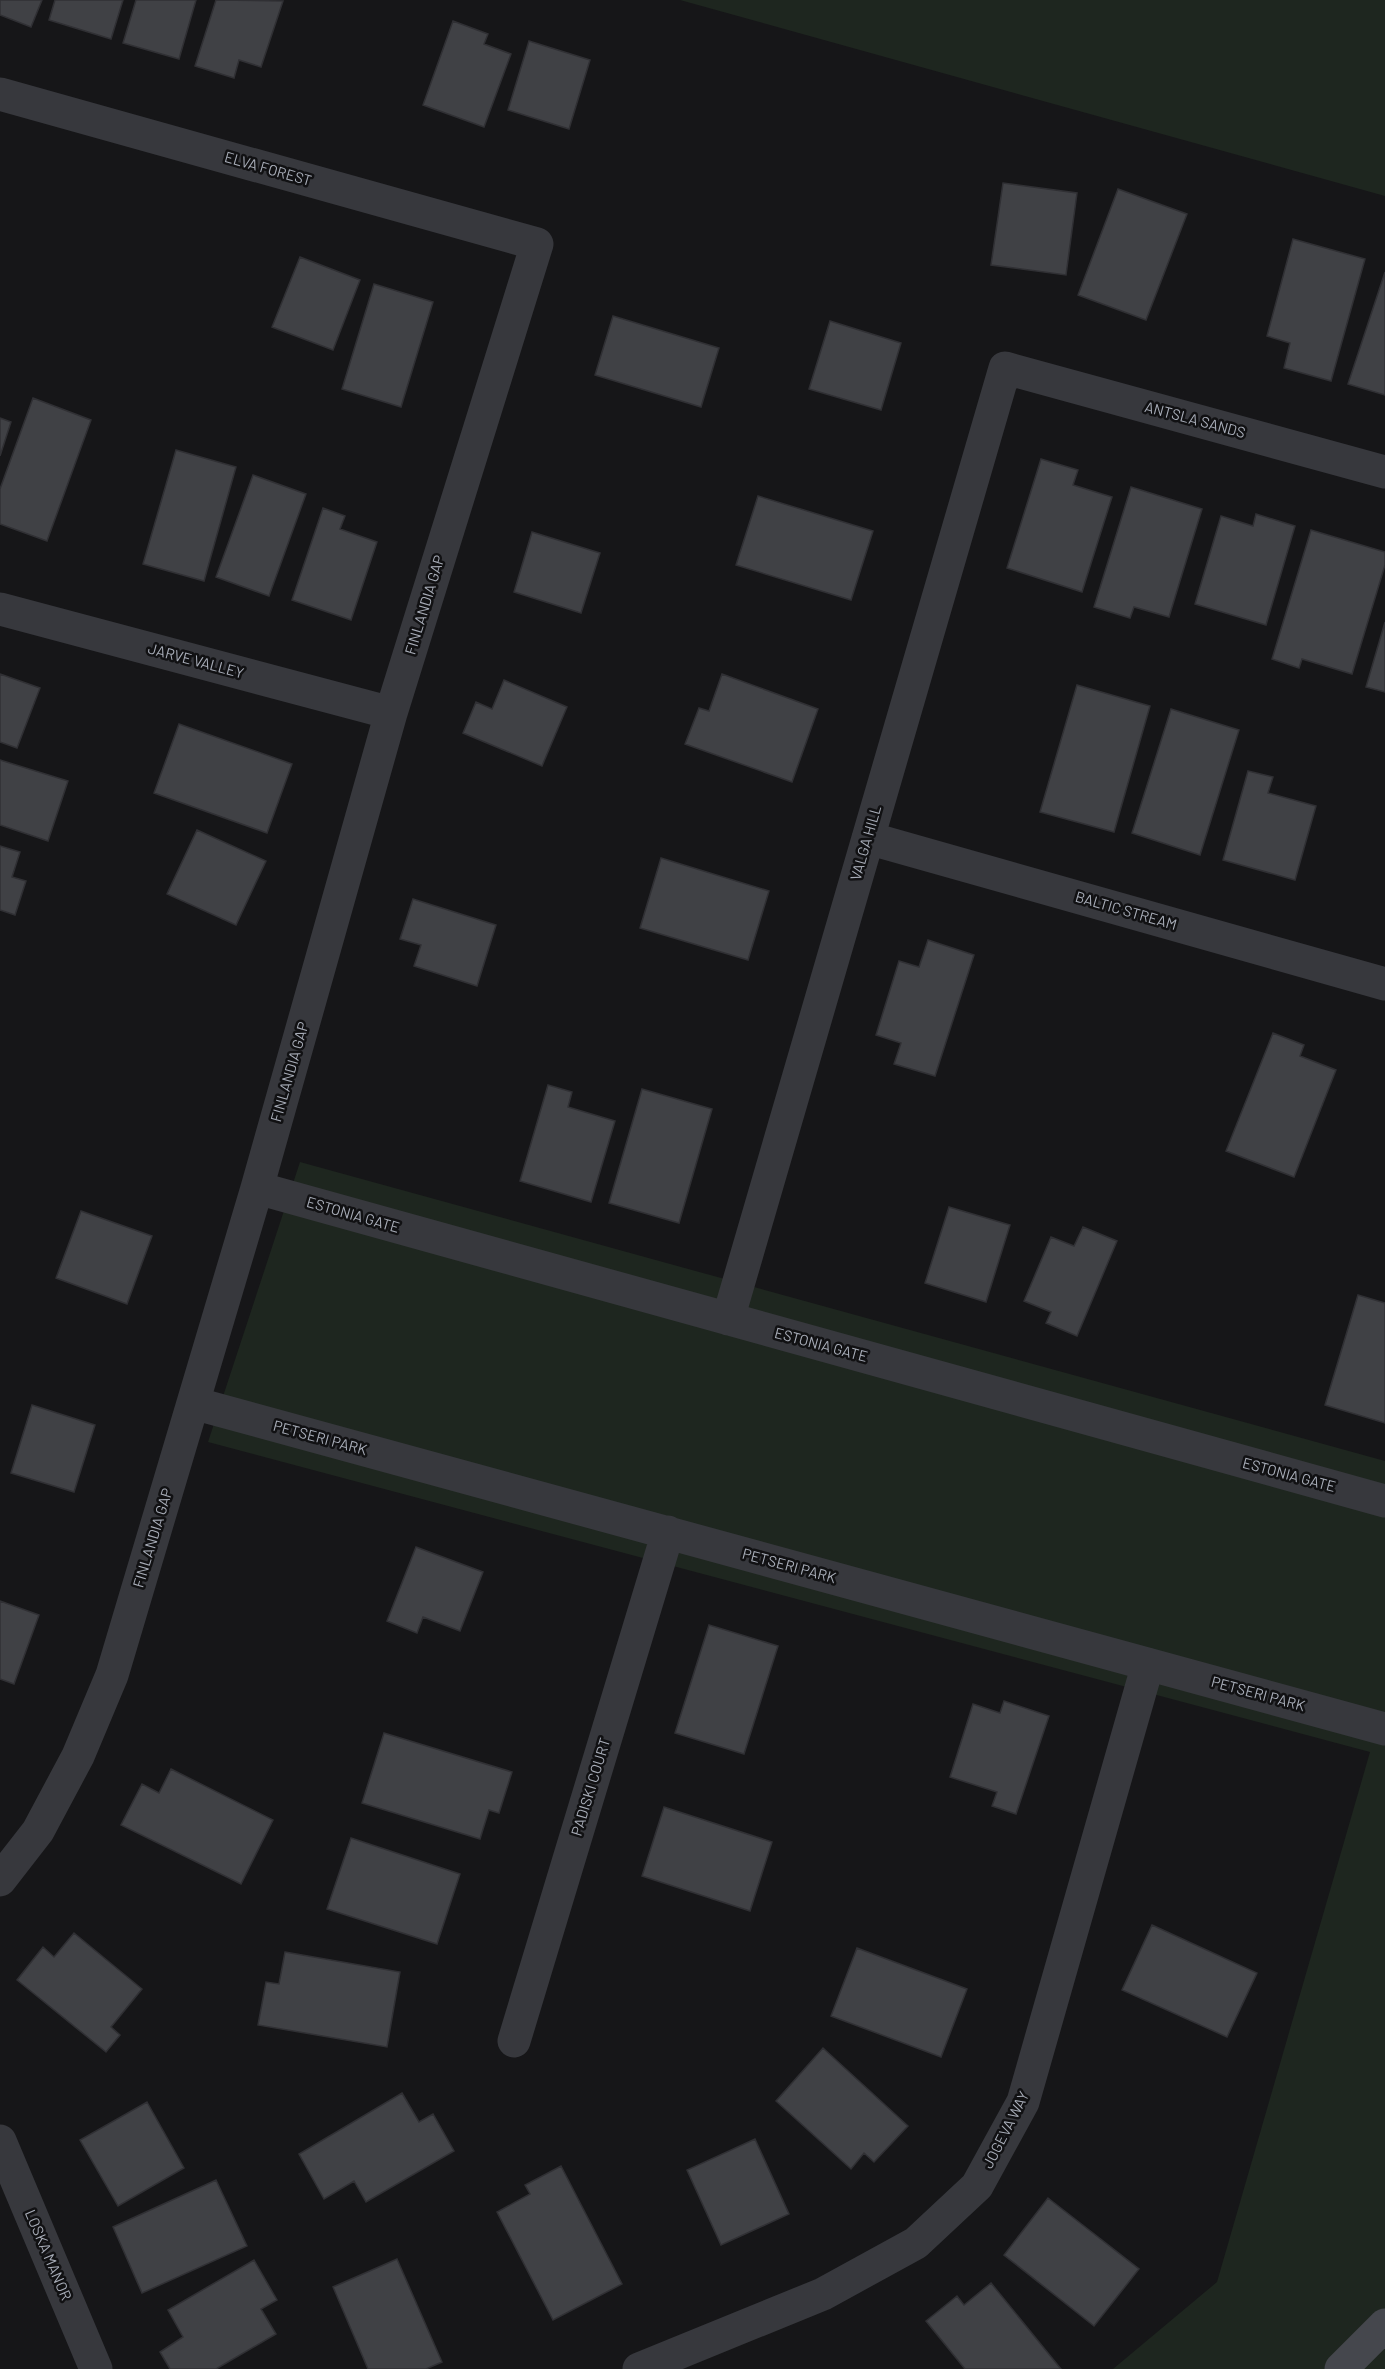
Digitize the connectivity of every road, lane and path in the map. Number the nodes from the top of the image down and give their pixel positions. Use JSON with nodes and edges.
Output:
{"nodes":[{"id":1,"x":0,"y":94,"type":"edge"},
{"id":2,"x":537,"y":244,"type":"joint"},
{"id":3,"x":1005,"y":368,"type":"joint"},
{"id":4,"x":1385,"y":472,"type":"edge"},
{"id":5,"x":0,"y":609,"type":"edge"},
{"id":6,"x":391,"y":713,"type":"junction"},
{"id":7,"x":868,"y":838,"type":"junction"},
{"id":8,"x":1385,"y":984,"type":"edge"},
{"id":9,"x":257,"y":1188,"type":"junction"},
{"id":10,"x":728,"y":1319,"type":"junction"},
{"id":11,"x":193,"y":1403,"type":"junction"},
{"id":12,"x":1385,"y":1501,"type":"edge"},
{"id":13,"x":668,"y":1532,"type":"junction"},
{"id":14,"x":1148,"y":1664,"type":"junction"},
{"id":15,"x":1385,"y":1729,"type":"edge"},
{"id":16,"x":0,"y":1880,"type":"edge"},
{"id":17,"x":514,"y":2041,"type":"dead end"},
{"id":18,"x":0,"y":2141,"type":"edge"},
{"id":19,"x":1385,"y":2325,"type":"edge"},
{"id":20,"x":96,"y":2369,"type":"edge"},
{"id":21,"x":639,"y":2369,"type":"edge"},
{"id":22,"x":1341,"y":2369,"type":"edge"}],
"edges":[{"from":1,"to":2,"type":"street","name":"ELVA FOREST"},
{"from":2,"to":6,"type":"street","name":"FINLANDIA GAP"},
{"from":3,"to":4,"type":"street","name":"ANTSLA SANDS"},
{"from":3,"to":7,"type":"street","name":"VALGA HILL"},
{"from":5,"to":6,"type":"street","name":"JARVE VALLEY"},
{"from":6,"to":9,"type":"street","name":"FINLANDIA GAP"},
{"from":7,"to":8,"type":"street","name":"BALTIC STREAM"},
{"from":7,"to":10,"type":"street","name":"VALGA HILL"},
{"from":9,"to":10,"type":"street","name":"ESTONIA GATE"},
{"from":9,"to":11,"type":"street","name":"FINLANDIA GAP"},
{"from":10,"to":12,"type":"street","name":"ESTONIA GATE"},
{"from":11,"to":13,"type":"street","name":"PETSERI PARK"},
{"from":11,"to":16,"type":"street","name":"FINLANDIA GAP"},
{"from":13,"to":14,"type":"street","name":"PETSERI PARK"},
{"from":13,"to":17,"type":"street","name":"PADISKI COURT"},
{"from":14,"to":15,"type":"street","name":"PETSERI PARK"},
{"from":14,"to":21,"type":"street","name":"JOGEVA WAY"},
{"from":18,"to":20,"type":"street","name":"LOSKA MANOR"},
{"from":19,"to":22,"type":"street"}]}
